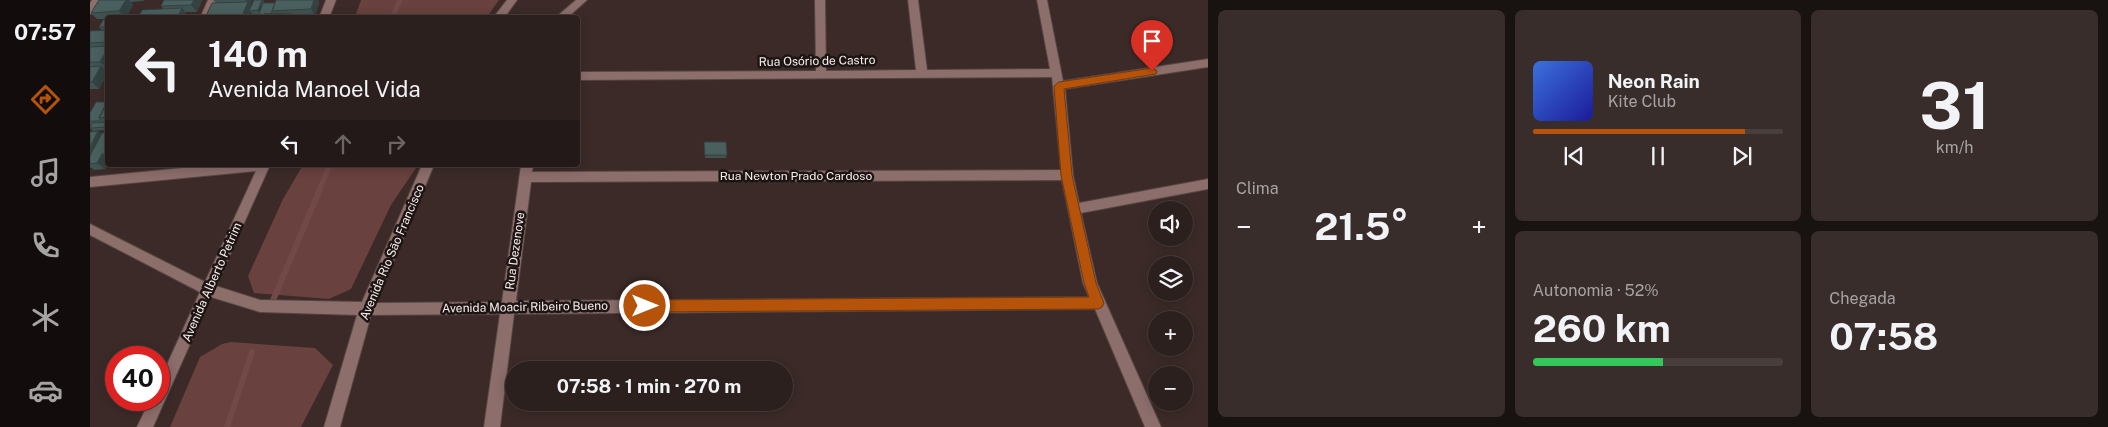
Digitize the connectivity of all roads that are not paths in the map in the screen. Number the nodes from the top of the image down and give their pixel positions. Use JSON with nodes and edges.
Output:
{"nodes":[{"id":1,"x":97,"y":0,"type":"edge"},
{"id":2,"x":212,"y":0,"type":"edge"},
{"id":3,"x":331,"y":0,"type":"edge"},
{"id":4,"x":512,"y":0,"type":"edge"},
{"id":5,"x":582,"y":0,"type":"edge"},
{"id":6,"x":820,"y":0,"type":"edge"},
{"id":7,"x":913,"y":0,"type":"edge"},
{"id":8,"x":1042,"y":0,"type":"edge"},
{"id":9,"x":90,"y":11,"type":"edge"},
{"id":10,"x":206,"y":15,"type":"edge"},
{"id":11,"x":325,"y":15,"type":"edge"},
{"id":12,"x":500,"y":15,"type":"edge"},
{"id":13,"x":564,"y":15,"type":"edge"},
{"id":14,"x":1208,"y":63,"type":"edge"},
{"id":15,"x":922,"y":73,"type":"junction"},
{"id":16,"x":1056,"y":73,"type":"junction"},
{"id":17,"x":821,"y":75,"type":"junction"},
{"id":18,"x":580,"y":76,"type":"edge"},
{"id":19,"x":1059,"y":86,"type":"junction"},
{"id":20,"x":137,"y":167,"type":"edge"},
{"id":21,"x":243,"y":167,"type":"edge"},
{"id":22,"x":262,"y":167,"type":"edge"},
{"id":23,"x":427,"y":167,"type":"edge"},
{"id":24,"x":526,"y":171,"type":"edge"},
{"id":25,"x":1067,"y":175,"type":"junction"},
{"id":26,"x":132,"y":178,"type":"junction"},
{"id":27,"x":90,"y":182,"type":"edge"},
{"id":28,"x":1208,"y":184,"type":"edge"},
{"id":29,"x":1074,"y":209,"type":"junction"},
{"id":30,"x":90,"y":229,"type":"edge"},
{"id":31,"x":208,"y":290,"type":"junction"},
{"id":32,"x":1098,"y":303,"type":"junction"},
{"id":33,"x":508,"y":307,"type":"junction"},
{"id":34,"x":366,"y":309,"type":"junction"},
{"id":35,"x":170,"y":373,"type":"edge"},
{"id":36,"x":152,"y":411,"type":"edge"},
{"id":37,"x":145,"y":427,"type":"edge"},
{"id":38,"x":332,"y":427,"type":"edge"},
{"id":39,"x":492,"y":427,"type":"edge"},
{"id":40,"x":1153,"y":427,"type":"edge"}],
"edges":[{"from":1,"to":9,"type":"street"},
{"from":2,"to":10,"type":"street"},
{"from":3,"to":11,"type":"street"},
{"from":4,"to":12,"type":"street"},
{"from":5,"to":13,"type":"street"},
{"from":6,"to":17,"type":"street"},
{"from":7,"to":15,"type":"street"},
{"from":8,"to":16,"type":"street"},
{"from":14,"to":19,"type":"street"},
{"from":15,"to":16,"type":"street","name":"Rua Osório de Castro"},
{"from":15,"to":17,"type":"street","name":"Rua Osório de Castro"},
{"from":16,"to":19,"type":"street"},
{"from":17,"to":18,"type":"street","name":"Rua Osório de Castro"},
{"from":19,"to":25,"type":"street"},
{"from":20,"to":26,"type":"street"},
{"from":21,"to":26,"type":"street"},
{"from":22,"to":31,"type":"street","name":"Avenida Alberto Petrim"},
{"from":23,"to":34,"type":"street","name":"Avenida Rio São Francisco"},
{"from":24,"to":25,"type":"street","name":"Rua Newton Prado Cardoso"},
{"from":24,"to":33,"type":"street","name":"Rua Dezenove"},
{"from":25,"to":29,"type":"street"},
{"from":26,"to":27,"type":"street"},
{"from":28,"to":29,"type":"street"},
{"from":29,"to":32,"type":"street"},
{"from":30,"to":31,"type":"street","name":"Avenida Moacir Ribeiro Bueno"},
{"from":31,"to":34,"type":"street","name":"Avenida Moacir Ribeiro Bueno"},
{"from":31,"to":35,"type":"street","name":"Avenida Alberto Petrim"},
{"from":32,"to":33,"type":"street","name":"Avenida Moacir Ribeiro Bueno"},
{"from":32,"to":40,"type":"street"},
{"from":33,"to":34,"type":"street","name":"Avenida Moacir Ribeiro Bueno"},
{"from":33,"to":39,"type":"street","name":"Rua Dezenove"},
{"from":34,"to":38,"type":"street","name":"Avenida Rio São Francisco"},
{"from":36,"to":37,"type":"street","name":"Avenida Alberto Petrim"}]}
